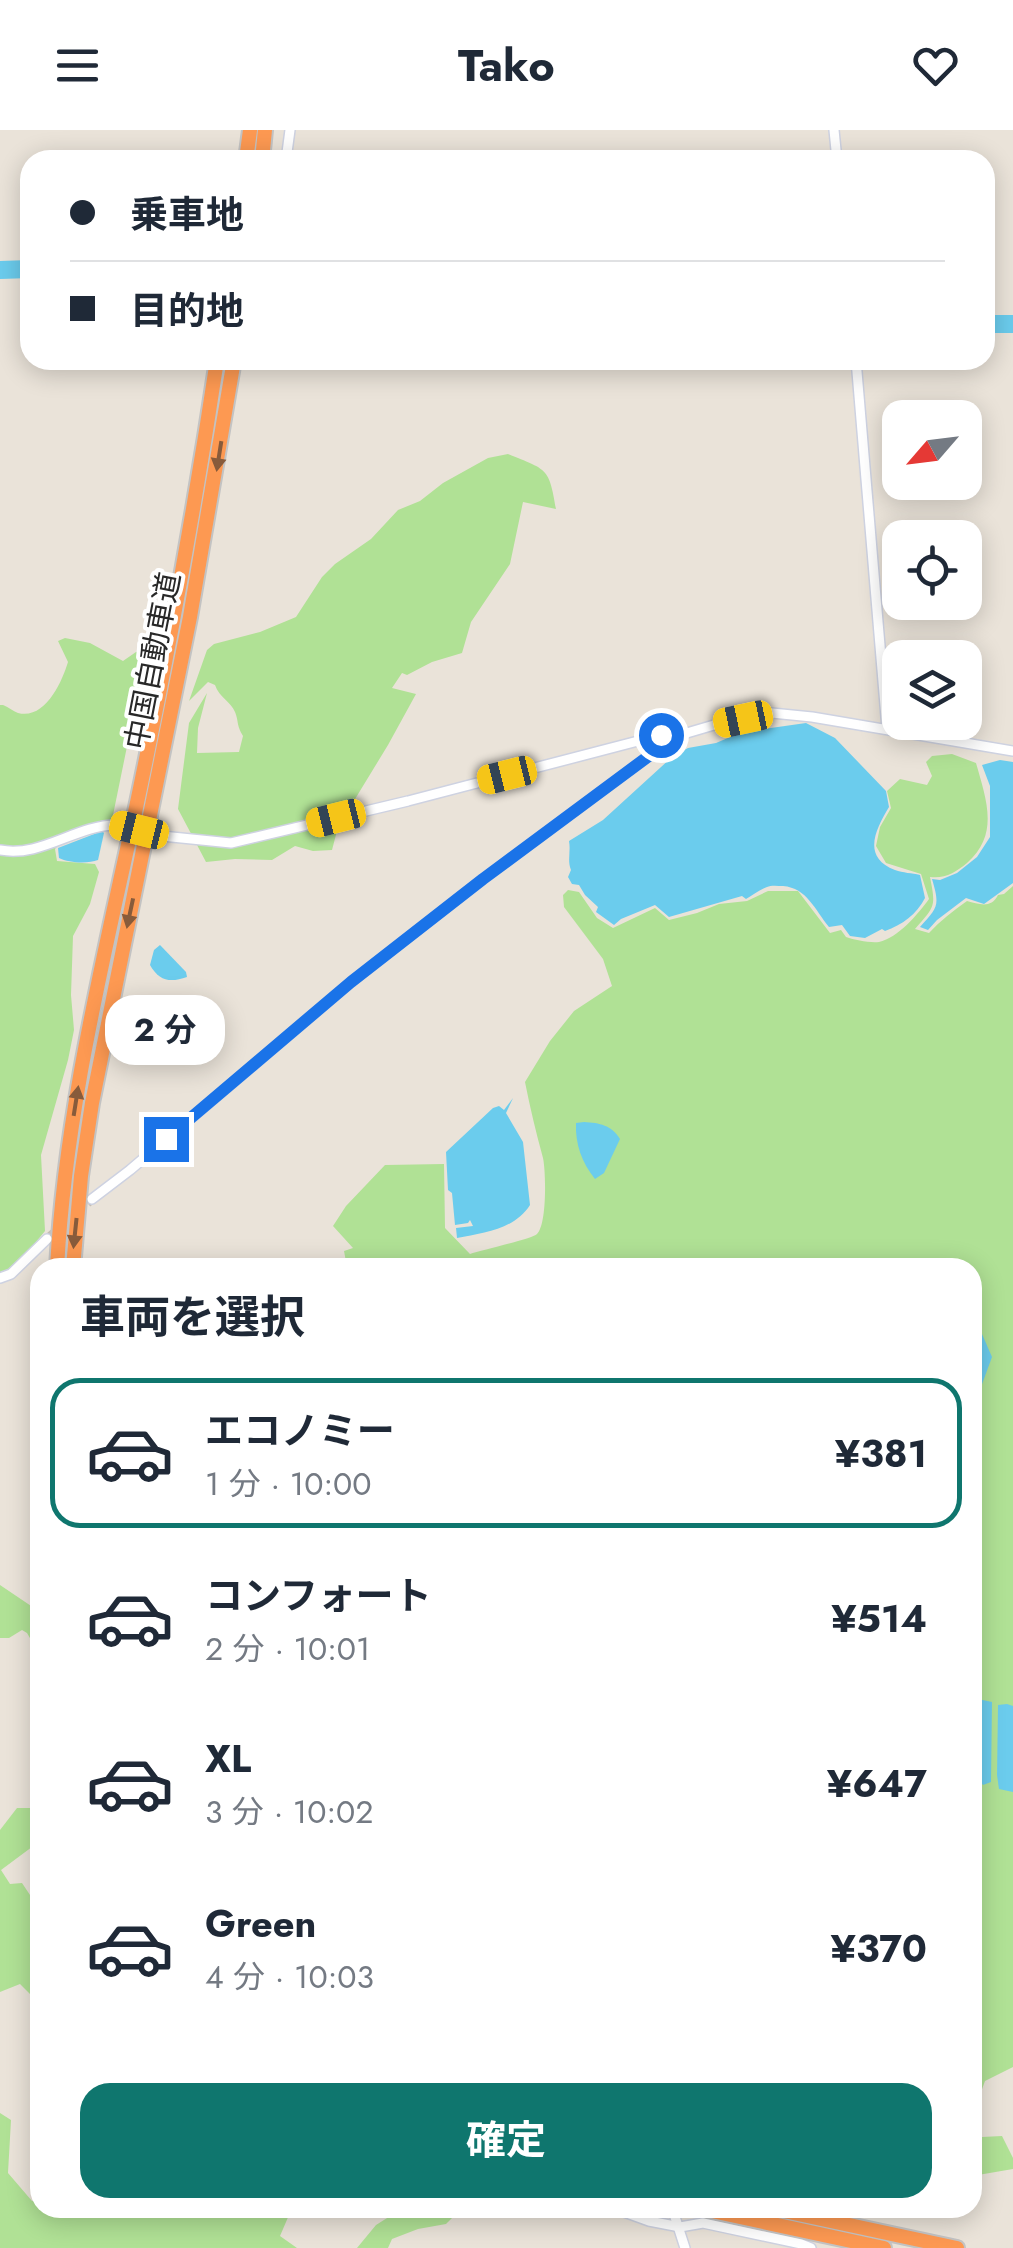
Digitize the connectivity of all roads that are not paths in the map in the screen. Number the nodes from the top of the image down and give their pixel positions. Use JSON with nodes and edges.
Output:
{"nodes":[{"id":1,"x":215,"y":370,"type":"edge"},
{"id":2,"x":232,"y":370,"type":"edge"},
{"id":3,"x":857,"y":370,"type":"edge"},
{"id":4,"x":882,"y":669,"type":"edge"},
{"id":5,"x":882,"y":728,"type":"edge"},
{"id":6,"x":950,"y":740,"type":"edge"},
{"id":7,"x":669,"y":741,"type":"junction"},
{"id":8,"x":1013,"y":751,"type":"edge"},
{"id":9,"x":0,"y":850,"type":"edge"},
{"id":10,"x":92,"y":1200,"type":"tunnel mouth"},
{"id":11,"x":47,"y":1239,"type":"tunnel mouth"},
{"id":12,"x":58,"y":1258,"type":"edge"},
{"id":13,"x":74,"y":1258,"type":"edge"},
{"id":14,"x":0,"y":1278,"type":"edge"},
{"id":15,"x":641,"y":2218,"type":"edge"},
{"id":16,"x":744,"y":2218,"type":"edge"},
{"id":17,"x":816,"y":2218,"type":"edge"},
{"id":18,"x":677,"y":2222,"type":"junction"},
{"id":19,"x":685,"y":2248,"type":"edge"},
{"id":20,"x":811,"y":2248,"type":"edge"},
{"id":21,"x":884,"y":2248,"type":"edge"},
{"id":22,"x":956,"y":2248,"type":"edge"}],
"edges":[{"from":12,"to":1,"type":"highway","name":"中国自動車道","one_way":true},
{"from":2,"to":13,"type":"highway","name":"中国自動車道","one_way":true},
{"from":3,"to":4,"type":"street"},
{"from":5,"to":7,"type":"street"},
{"from":6,"to":8,"type":"street"},
{"from":7,"to":9,"type":"street","bridge":true},
{"from":7,"to":10,"type":"street"},
{"from":11,"to":14,"type":"street"},
{"from":15,"to":18,"type":"street"},
{"from":16,"to":21,"type":"highway"},
{"from":17,"to":22,"type":"highway"},
{"from":18,"to":19,"type":"street"},
{"from":18,"to":20,"type":"street"}]}
